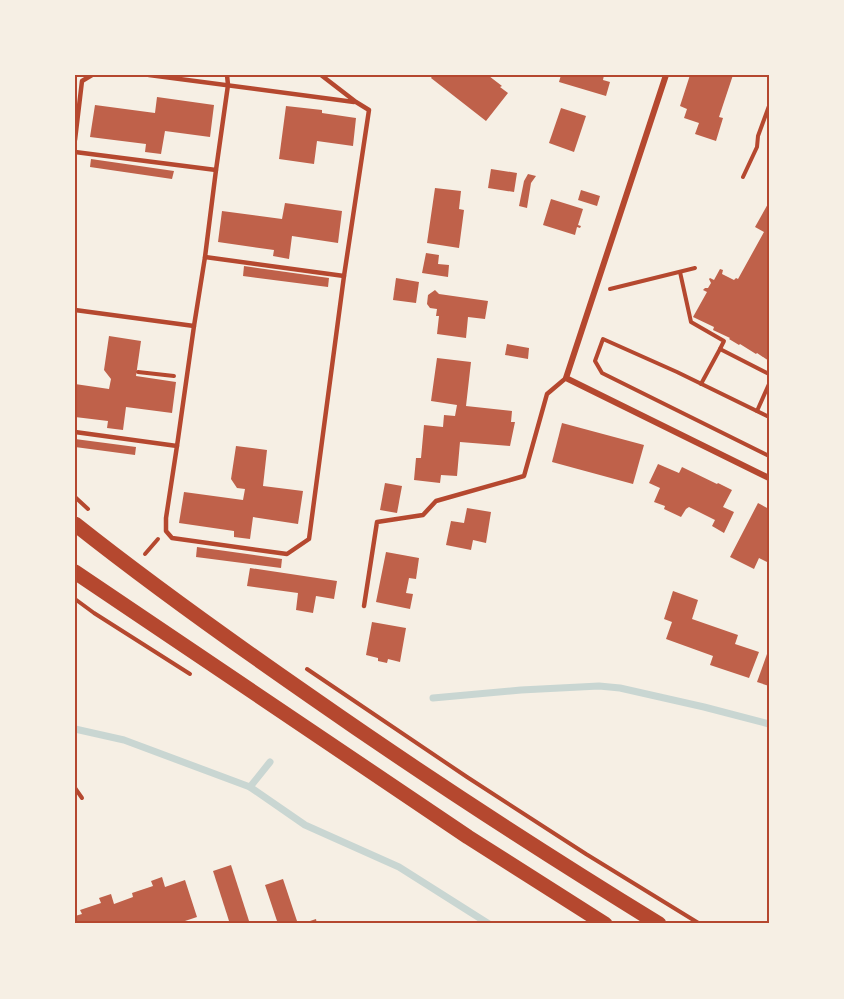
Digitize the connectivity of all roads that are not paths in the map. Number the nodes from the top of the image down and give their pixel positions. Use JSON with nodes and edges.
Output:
{"nodes":[{"id":1,"x":92,"y":75,"type":"edge"},
{"id":2,"x":149,"y":75,"type":"edge"},
{"id":3,"x":227,"y":75,"type":"edge"},
{"id":4,"x":321,"y":75,"type":"edge"},
{"id":5,"x":666,"y":75,"type":"edge"},
{"id":6,"x":228,"y":86,"type":"junction"},
{"id":7,"x":356,"y":102,"type":"junction"},
{"id":8,"x":75,"y":140,"type":"edge"},
{"id":9,"x":75,"y":152,"type":"edge"},
{"id":10,"x":216,"y":170,"type":"junction"},
{"id":11,"x":205,"y":256,"type":"junction"},
{"id":12,"x":344,"y":276,"type":"junction"},
{"id":13,"x":75,"y":310,"type":"edge"},
{"id":14,"x":194,"y":326,"type":"junction"},
{"id":15,"x":566,"y":378,"type":"junction"},
{"id":16,"x":75,"y":432,"type":"edge"},
{"id":17,"x":177,"y":446,"type":"junction"},
{"id":18,"x":769,"y":478,"type":"edge"},
{"id":19,"x":75,"y":524,"type":"edge"},
{"id":20,"x":75,"y":572,"type":"edge"},
{"id":21,"x":364,"y":606,"type":"dead end"},
{"id":22,"x":605,"y":924,"type":"edge"},
{"id":23,"x":659,"y":924,"type":"edge"}],
"edges":[{"from":1,"to":8,"type":"lane"},
{"from":2,"to":6,"type":"lane"},
{"from":3,"to":6,"type":"lane"},
{"from":4,"to":7,"type":"lane"},
{"from":5,"to":15,"type":"street"},
{"from":6,"to":7,"type":"lane"},
{"from":6,"to":10,"type":"lane"},
{"from":7,"to":12,"type":"lane"},
{"from":9,"to":10,"type":"lane"},
{"from":10,"to":11,"type":"lane"},
{"from":11,"to":12,"type":"lane"},
{"from":11,"to":14,"type":"lane"},
{"from":12,"to":17,"type":"lane"},
{"from":13,"to":14,"type":"lane"},
{"from":14,"to":17,"type":"lane"},
{"from":15,"to":18,"type":"street"},
{"from":15,"to":21,"type":"lane"},
{"from":16,"to":17,"type":"lane"},
{"from":19,"to":23,"type":"main road"},
{"from":20,"to":22,"type":"main road"}]}
